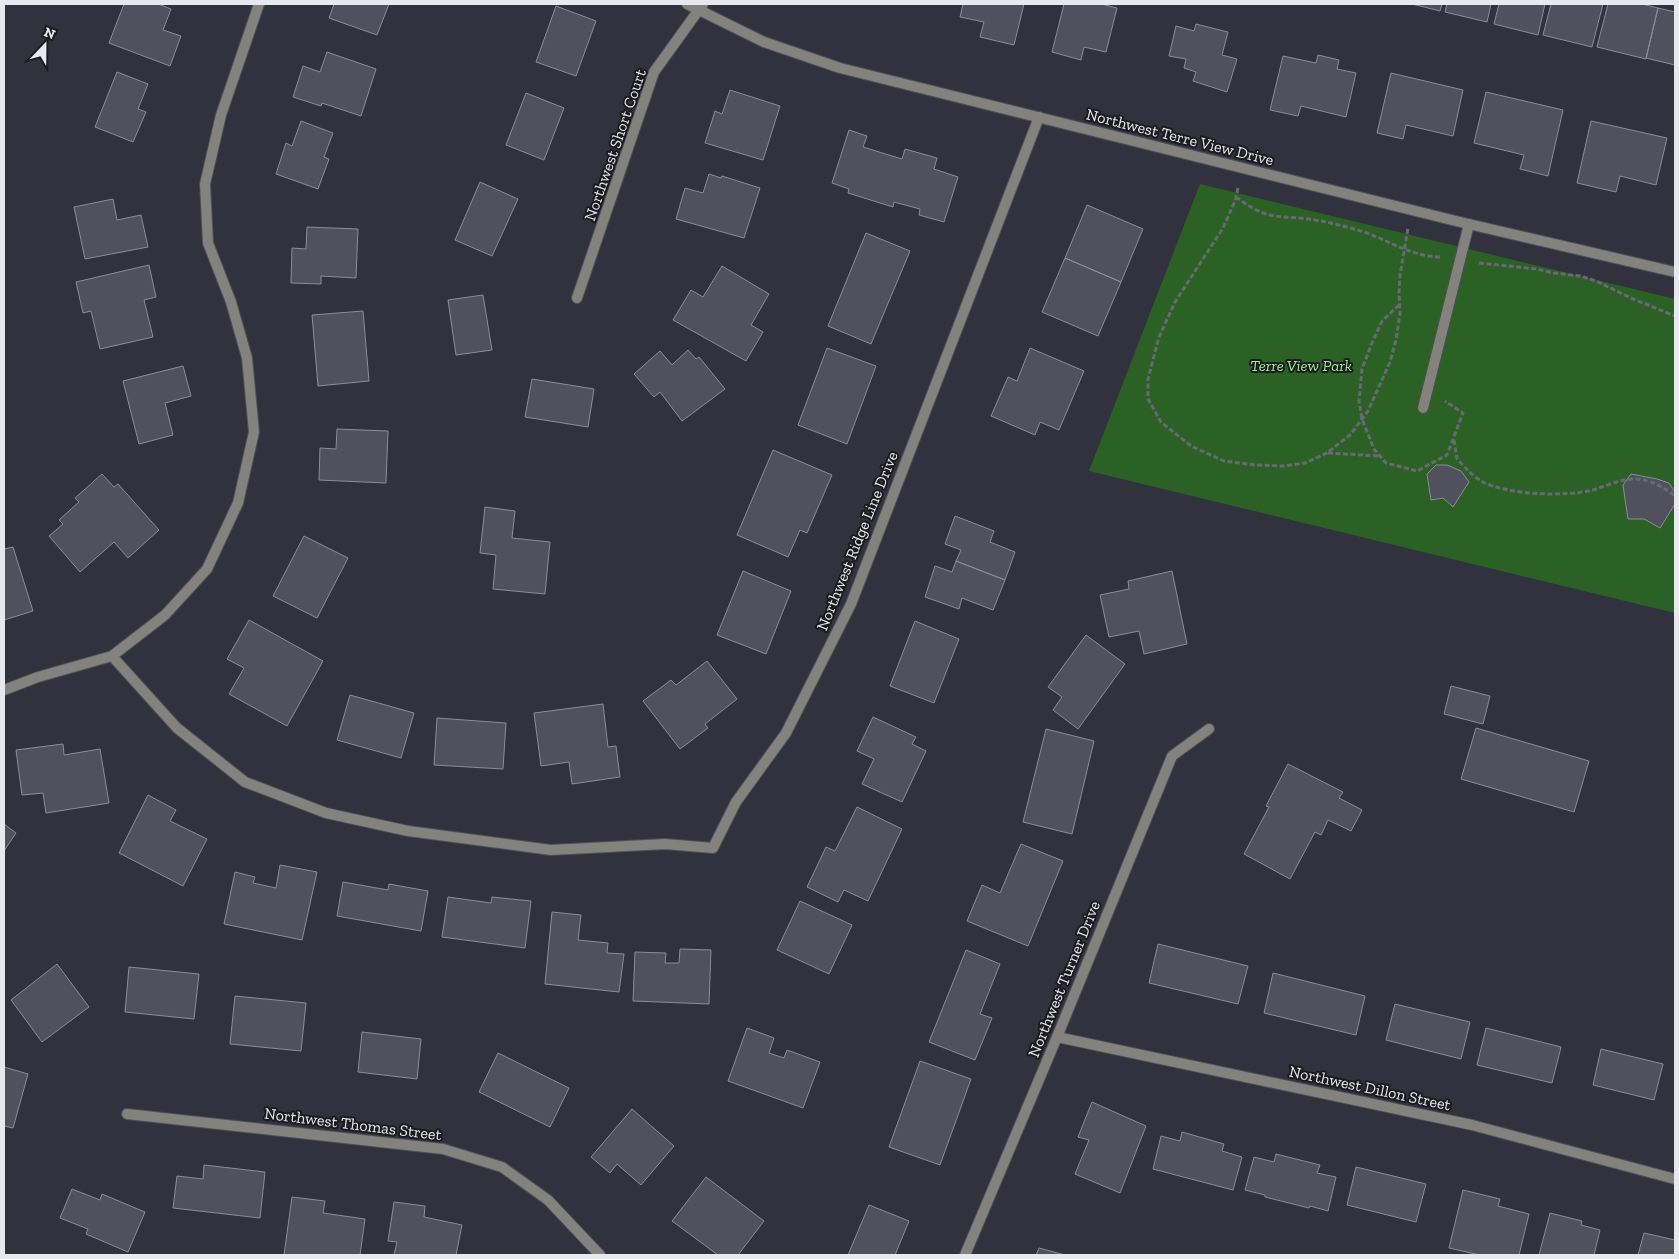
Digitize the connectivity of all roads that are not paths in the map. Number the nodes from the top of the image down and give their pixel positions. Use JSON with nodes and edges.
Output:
{"nodes":[{"id":1,"x":259,"y":4,"type":"edge"},
{"id":2,"x":687,"y":4,"type":"edge"},
{"id":3,"x":700,"y":7,"type":"edge"},
{"id":4,"x":1039,"y":117,"type":"junction"},
{"id":5,"x":1469,"y":224,"type":"junction"},
{"id":6,"x":1675,"y":272,"type":"edge"},
{"id":7,"x":577,"y":298,"type":"dead end"},
{"id":8,"x":1423,"y":408,"type":"dead end"},
{"id":9,"x":112,"y":656,"type":"junction"},
{"id":10,"x":4,"y":690,"type":"edge"},
{"id":11,"x":1209,"y":729,"type":"dead end"},
{"id":12,"x":1057,"y":1037,"type":"junction"},
{"id":13,"x":127,"y":1114,"type":"dead end"},
{"id":14,"x":1675,"y":1179,"type":"edge"},
{"id":15,"x":600,"y":1255,"type":"edge"},
{"id":16,"x":965,"y":1255,"type":"edge"}],
"edges":[{"from":1,"to":9,"type":"street"},
{"from":2,"to":3,"type":"street","name":"Northwest Terre View Drive"},
{"from":3,"to":4,"type":"street","name":"Northwest Terre View Drive"},
{"from":3,"to":7,"type":"street","name":"Northwest Short Court"},
{"from":4,"to":5,"type":"street","name":"Northwest Terre View Drive"},
{"from":4,"to":9,"type":"street","name":"Northwest Ridge Line Drive"},
{"from":5,"to":6,"type":"street","name":"Northwest Terre View Drive"},
{"from":5,"to":8,"type":"street"},
{"from":9,"to":10,"type":"street"},
{"from":11,"to":12,"type":"street","name":"Northwest Turner Drive"},
{"from":12,"to":14,"type":"street","name":"Northwest Dillon Street"},
{"from":12,"to":16,"type":"street","name":"Northwest Turner Drive"},
{"from":13,"to":15,"type":"street","name":"Northwest Thomas Street"}]}
